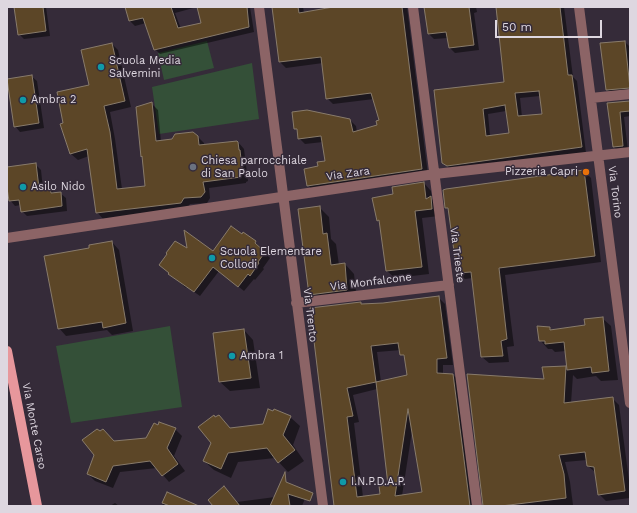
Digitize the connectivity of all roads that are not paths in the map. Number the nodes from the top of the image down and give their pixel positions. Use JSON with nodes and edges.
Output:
{"nodes":[{"id":1,"x":259,"y":7,"type":"edge"},
{"id":2,"x":413,"y":7,"type":"edge"},
{"id":3,"x":579,"y":7,"type":"edge"},
{"id":4,"x":630,"y":94,"type":"edge"},
{"id":5,"x":591,"y":98,"type":"junction"},
{"id":6,"x":630,"y":152,"type":"edge"},
{"id":7,"x":598,"y":155,"type":"junction"},
{"id":8,"x":434,"y":174,"type":"junction"},
{"id":9,"x":283,"y":196,"type":"junction"},
{"id":10,"x":7,"y":238,"type":"edge"},
{"id":11,"x":449,"y":285,"type":"junction"},
{"id":12,"x":296,"y":303,"type":"junction"},
{"id":13,"x":7,"y":350,"type":"edge"},
{"id":14,"x":630,"y":403,"type":"edge"},
{"id":15,"x":37,"y":506,"type":"edge"},
{"id":16,"x":323,"y":506,"type":"edge"},
{"id":17,"x":477,"y":506,"type":"edge"}],
"edges":[{"from":1,"to":9,"type":"street","name":"Via Trento"},
{"from":2,"to":8,"type":"street","name":"Via Trieste"},
{"from":3,"to":5,"type":"street","name":"Via Torino"},
{"from":4,"to":5,"type":"street"},
{"from":5,"to":7,"type":"street","name":"Via Torino"},
{"from":6,"to":7,"type":"street","name":"Via Zara"},
{"from":7,"to":8,"type":"street","name":"Via Zara"},
{"from":7,"to":14,"type":"street","name":"Via Torino"},
{"from":8,"to":9,"type":"street","name":"Via Zara"},
{"from":8,"to":11,"type":"street","name":"Via Trieste"},
{"from":9,"to":10,"type":"street","name":"Via Zara"},
{"from":9,"to":12,"type":"street","name":"Via Trento"},
{"from":11,"to":12,"type":"street","name":"Via Monfalcone"},
{"from":11,"to":17,"type":"street","name":"Via Trieste"},
{"from":12,"to":16,"type":"street","name":"Via Trento"},
{"from":13,"to":15,"type":"main road","name":"Via Monte Carso"}]}
